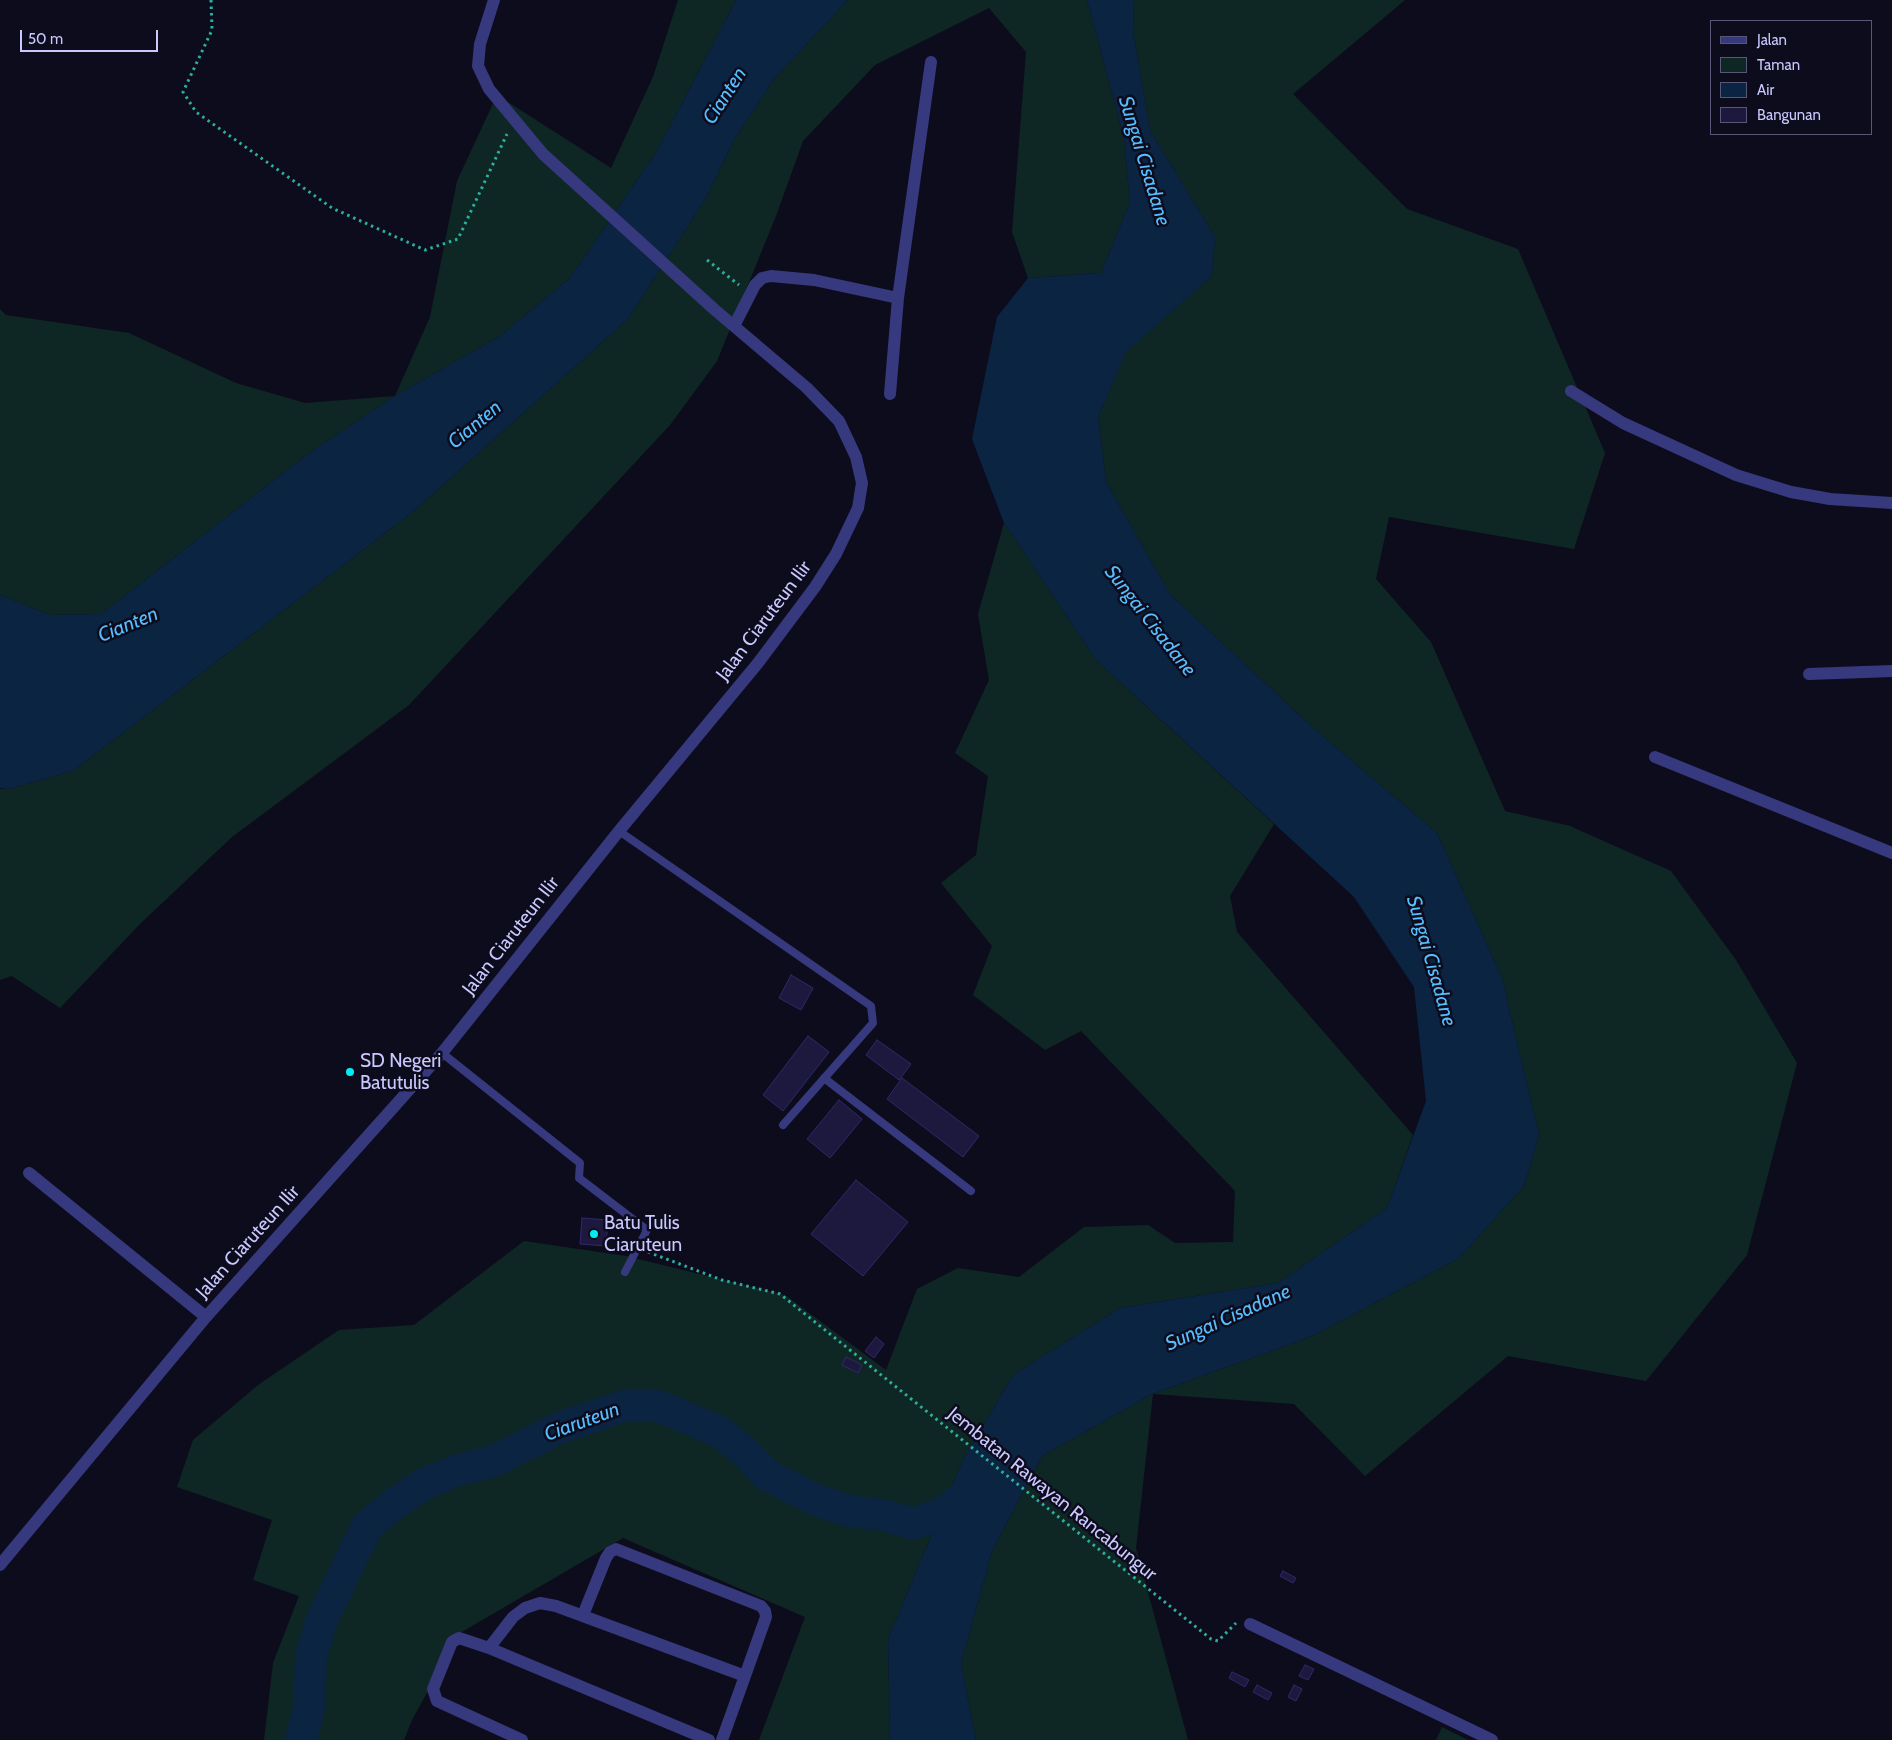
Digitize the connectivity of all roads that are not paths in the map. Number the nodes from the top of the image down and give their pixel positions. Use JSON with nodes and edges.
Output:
{"nodes":[{"id":1,"x":494,"y":0,"type":"edge"},
{"id":2,"x":931,"y":62,"type":"dead end"},
{"id":3,"x":898,"y":298,"type":"junction"},
{"id":4,"x":734,"y":326,"type":"junction"},
{"id":5,"x":1571,"y":391,"type":"dead end"},
{"id":6,"x":890,"y":394,"type":"dead end"},
{"id":7,"x":1892,"y":503,"type":"edge"},
{"id":8,"x":1892,"y":671,"type":"edge"},
{"id":9,"x":1809,"y":674,"type":"dead end"},
{"id":10,"x":1655,"y":757,"type":"dead end"},
{"id":11,"x":619,"y":831,"type":"junction"},
{"id":12,"x":1892,"y":853,"type":"edge"},
{"id":13,"x":442,"y":1053,"type":"junction"},
{"id":14,"x":824,"y":1078,"type":"junction"},
{"id":15,"x":783,"y":1125,"type":"dead end"},
{"id":16,"x":29,"y":1173,"type":"dead end"},
{"id":17,"x":971,"y":1191,"type":"dead end"},
{"id":18,"x":625,"y":1272,"type":"dead end"},
{"id":19,"x":206,"y":1317,"type":"junction"},
{"id":20,"x":0,"y":1565,"type":"edge"},
{"id":21,"x":582,"y":1615,"type":"junction"},
{"id":22,"x":1250,"y":1624,"type":"road end"},
{"id":23,"x":489,"y":1648,"type":"junction"},
{"id":24,"x":745,"y":1676,"type":"junction"},
{"id":25,"x":516,"y":1739,"type":"edge"},
{"id":26,"x":709,"y":1740,"type":"edge"},
{"id":27,"x":722,"y":1740,"type":"edge"},
{"id":28,"x":1492,"y":1740,"type":"edge"}],
"edges":[{"from":1,"to":4,"type":"street","name":"Jalan Ciaruteun Ilir"},
{"from":2,"to":3,"type":"street"},
{"from":3,"to":4,"type":"street"},
{"from":3,"to":6,"type":"street"},
{"from":4,"to":11,"type":"street","name":"Jalan Ciaruteun Ilir"},
{"from":5,"to":7,"type":"street"},
{"from":8,"to":9,"type":"street"},
{"from":10,"to":12,"type":"street"},
{"from":11,"to":13,"type":"street","name":"Jalan Ciaruteun Ilir"},
{"from":11,"to":14,"type":"lane"},
{"from":13,"to":18,"type":"lane"},
{"from":13,"to":19,"type":"street","name":"Jalan Ciaruteun Ilir"},
{"from":14,"to":15,"type":"lane"},
{"from":14,"to":17,"type":"lane"},
{"from":16,"to":19,"type":"street"},
{"from":19,"to":20,"type":"street","name":"Jalan Ciaruteun Ilir"},
{"from":21,"to":23,"type":"street"},
{"from":21,"to":24,"type":"street"},
{"from":21,"to":24,"type":"street"},
{"from":22,"to":28,"type":"street"},
{"from":23,"to":25,"type":"street"},
{"from":23,"to":26,"type":"street"},
{"from":24,"to":27,"type":"street"}]}
